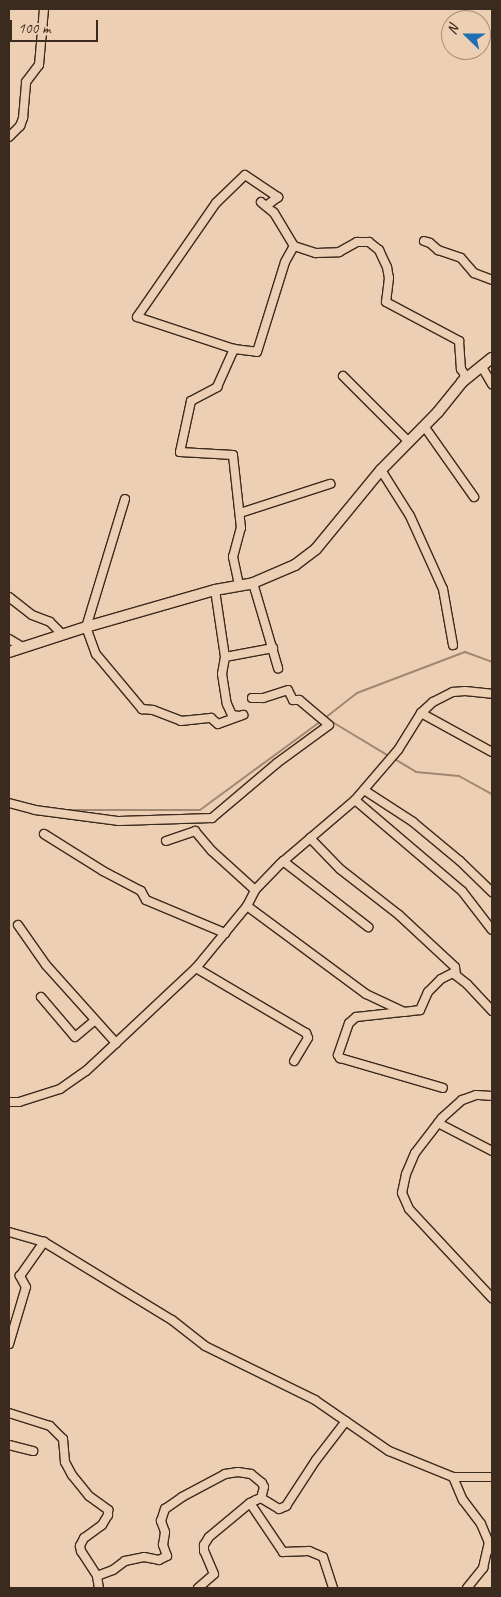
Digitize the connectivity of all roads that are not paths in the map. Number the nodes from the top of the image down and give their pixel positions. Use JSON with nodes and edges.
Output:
{"nodes":[{"id":1,"x":44,"y":9,"type":"edge"},
{"id":2,"x":9,"y":137,"type":"edge"},
{"id":3,"x":424,"y":241,"type":"dead end"},
{"id":4,"x":294,"y":246,"type":"junction"},
{"id":5,"x":492,"y":280,"type":"edge"},
{"id":6,"x":234,"y":349,"type":"junction"},
{"id":7,"x":492,"y":358,"type":"edge"},
{"id":8,"x":482,"y":367,"type":"junction"},
{"id":9,"x":343,"y":376,"type":"dead end"},
{"id":10,"x":462,"y":382,"type":"junction"},
{"id":11,"x":492,"y":384,"type":"edge"},
{"id":12,"x":424,"y":426,"type":"junction"},
{"id":13,"x":409,"y":442,"type":"junction"},
{"id":14,"x":381,"y":470,"type":"junction"},
{"id":15,"x":330,"y":484,"type":"dead end"},
{"id":16,"x":474,"y":496,"type":"dead end"},
{"id":17,"x":125,"y":499,"type":"dead end"},
{"id":18,"x":240,"y":513,"type":"junction"},
{"id":19,"x":253,"y":583,"type":"junction"},
{"id":20,"x":239,"y":585,"type":"junction"},
{"id":21,"x":215,"y":590,"type":"junction"},
{"id":22,"x":9,"y":597,"type":"edge"},
{"id":23,"x":86,"y":626,"type":"junction"},
{"id":24,"x":63,"y":635,"type":"junction"},
{"id":25,"x":9,"y":639,"type":"edge"},
{"id":26,"x":453,"y":645,"type":"dead end"},
{"id":27,"x":24,"y":648,"type":"junction"},
{"id":28,"x":273,"y":648,"type":"junction"},
{"id":29,"x":9,"y":652,"type":"edge"},
{"id":30,"x":225,"y":657,"type":"junction"},
{"id":31,"x":278,"y":668,"type":"dead end"},
{"id":32,"x":492,"y":694,"type":"edge"},
{"id":33,"x":252,"y":698,"type":"dead end"},
{"id":34,"x":421,"y":713,"type":"junction"},
{"id":35,"x":492,"y":752,"type":"edge"},
{"id":36,"x":364,"y":790,"type":"junction"},
{"id":37,"x":355,"y":800,"type":"junction"},
{"id":38,"x":9,"y":802,"type":"edge"},
{"id":39,"x":44,"y":834,"type":"dead end"},
{"id":40,"x":310,"y":838,"type":"junction"},
{"id":41,"x":166,"y":841,"type":"dead end"},
{"id":42,"x":284,"y":861,"type":"junction"},
{"id":43,"x":255,"y":890,"type":"junction"},
{"id":44,"x":492,"y":892,"type":"edge"},
{"id":45,"x":247,"y":906,"type":"junction"},
{"id":46,"x":18,"y":925,"type":"dead end"},
{"id":47,"x":368,"y":927,"type":"dead end"},
{"id":48,"x":492,"y":930,"type":"edge"},
{"id":49,"x":225,"y":932,"type":"junction"},
{"id":50,"x":196,"y":968,"type":"junction"},
{"id":51,"x":456,"y":975,"type":"junction"},
{"id":52,"x":41,"y":998,"type":"dead end"},
{"id":53,"x":492,"y":1011,"type":"edge"},
{"id":54,"x":404,"y":1012,"type":"junction"},
{"id":55,"x":95,"y":1020,"type":"junction"},
{"id":56,"x":116,"y":1043,"type":"junction"},
{"id":57,"x":294,"y":1061,"type":"dead end"},
{"id":58,"x":443,"y":1088,"type":"dead end"},
{"id":59,"x":492,"y":1096,"type":"edge"},
{"id":60,"x":9,"y":1102,"type":"edge"},
{"id":61,"x":438,"y":1123,"type":"junction"},
{"id":62,"x":492,"y":1151,"type":"edge"},
{"id":63,"x":9,"y":1232,"type":"edge"},
{"id":64,"x":44,"y":1242,"type":"junction"},
{"id":65,"x":492,"y":1298,"type":"edge"},
{"id":66,"x":9,"y":1344,"type":"edge"},
{"id":67,"x":9,"y":1414,"type":"edge"},
{"id":68,"x":346,"y":1421,"type":"junction"},
{"id":69,"x":9,"y":1445,"type":"edge"},
{"id":70,"x":33,"y":1451,"type":"dead end"},
{"id":71,"x":453,"y":1477,"type":"junction"},
{"id":72,"x":492,"y":1477,"type":"edge"},
{"id":73,"x":261,"y":1498,"type":"junction"},
{"id":74,"x":250,"y":1502,"type":"junction"},
{"id":75,"x":491,"y":1546,"type":"edge"},
{"id":76,"x":97,"y":1576,"type":"junction"},
{"id":77,"x":99,"y":1588,"type":"edge"},
{"id":78,"x":198,"y":1588,"type":"edge"},
{"id":79,"x":333,"y":1588,"type":"edge"},
{"id":80,"x":467,"y":1588,"type":"edge"}],
"edges":[{"from":1,"to":2,"type":"street"},
{"from":3,"to":5,"type":"street"},
{"from":4,"to":6,"type":"street"},
{"from":4,"to":6,"type":"street"},
{"from":4,"to":10,"type":"street"},
{"from":6,"to":18,"type":"street"},
{"from":7,"to":8,"type":"main road"},
{"from":8,"to":10,"type":"main road"},
{"from":8,"to":11,"type":"street"},
{"from":9,"to":13,"type":"street"},
{"from":10,"to":12,"type":"main road"},
{"from":12,"to":13,"type":"main road"},
{"from":12,"to":16,"type":"street"},
{"from":13,"to":14,"type":"main road"},
{"from":14,"to":19,"type":"main road"},
{"from":14,"to":26,"type":"street"},
{"from":15,"to":18,"type":"street"},
{"from":17,"to":23,"type":"street"},
{"from":18,"to":20,"type":"street"},
{"from":19,"to":20,"type":"main road"},
{"from":19,"to":28,"type":"street"},
{"from":20,"to":21,"type":"main road"},
{"from":21,"to":23,"type":"main road"},
{"from":21,"to":30,"type":"street"},
{"from":22,"to":24,"type":"street"},
{"from":23,"to":24,"type":"main road"},
{"from":23,"to":30,"type":"street"},
{"from":24,"to":27,"type":"main road"},
{"from":25,"to":27,"type":"street"},
{"from":27,"to":29,"type":"main road"},
{"from":28,"to":30,"type":"street"},
{"from":28,"to":31,"type":"street"},
{"from":32,"to":34,"type":"street"},
{"from":33,"to":38,"type":"street"},
{"from":34,"to":35,"type":"street"},
{"from":34,"to":36,"type":"street"},
{"from":36,"to":37,"type":"street"},
{"from":36,"to":44,"type":"street"},
{"from":37,"to":40,"type":"street"},
{"from":37,"to":48,"type":"street"},
{"from":39,"to":49,"type":"street"},
{"from":40,"to":42,"type":"street"},
{"from":40,"to":51,"type":"street"},
{"from":41,"to":43,"type":"street"},
{"from":42,"to":43,"type":"street"},
{"from":42,"to":47,"type":"street"},
{"from":43,"to":45,"type":"street"},
{"from":45,"to":49,"type":"street"},
{"from":45,"to":54,"type":"street"},
{"from":46,"to":55,"type":"street"},
{"from":49,"to":50,"type":"street"},
{"from":50,"to":56,"type":"street"},
{"from":50,"to":57,"type":"street"},
{"from":51,"to":53,"type":"street"},
{"from":51,"to":54,"type":"street"},
{"from":52,"to":55,"type":"street"},
{"from":54,"to":58,"type":"street"},
{"from":55,"to":56,"type":"street"},
{"from":56,"to":60,"type":"street"},
{"from":59,"to":61,"type":"street"},
{"from":61,"to":62,"type":"street"},
{"from":61,"to":65,"type":"street"},
{"from":63,"to":64,"type":"street"},
{"from":64,"to":66,"type":"street"},
{"from":64,"to":68,"type":"street"},
{"from":67,"to":76,"type":"street"},
{"from":68,"to":71,"type":"street"},
{"from":68,"to":73,"type":"street"},
{"from":69,"to":70,"type":"street"},
{"from":71,"to":72,"type":"street"},
{"from":71,"to":75,"type":"street"},
{"from":73,"to":74,"type":"street"},
{"from":73,"to":76,"type":"street"},
{"from":74,"to":78,"type":"street"},
{"from":74,"to":79,"type":"street"},
{"from":75,"to":80,"type":"street"},
{"from":76,"to":77,"type":"street"}]}
